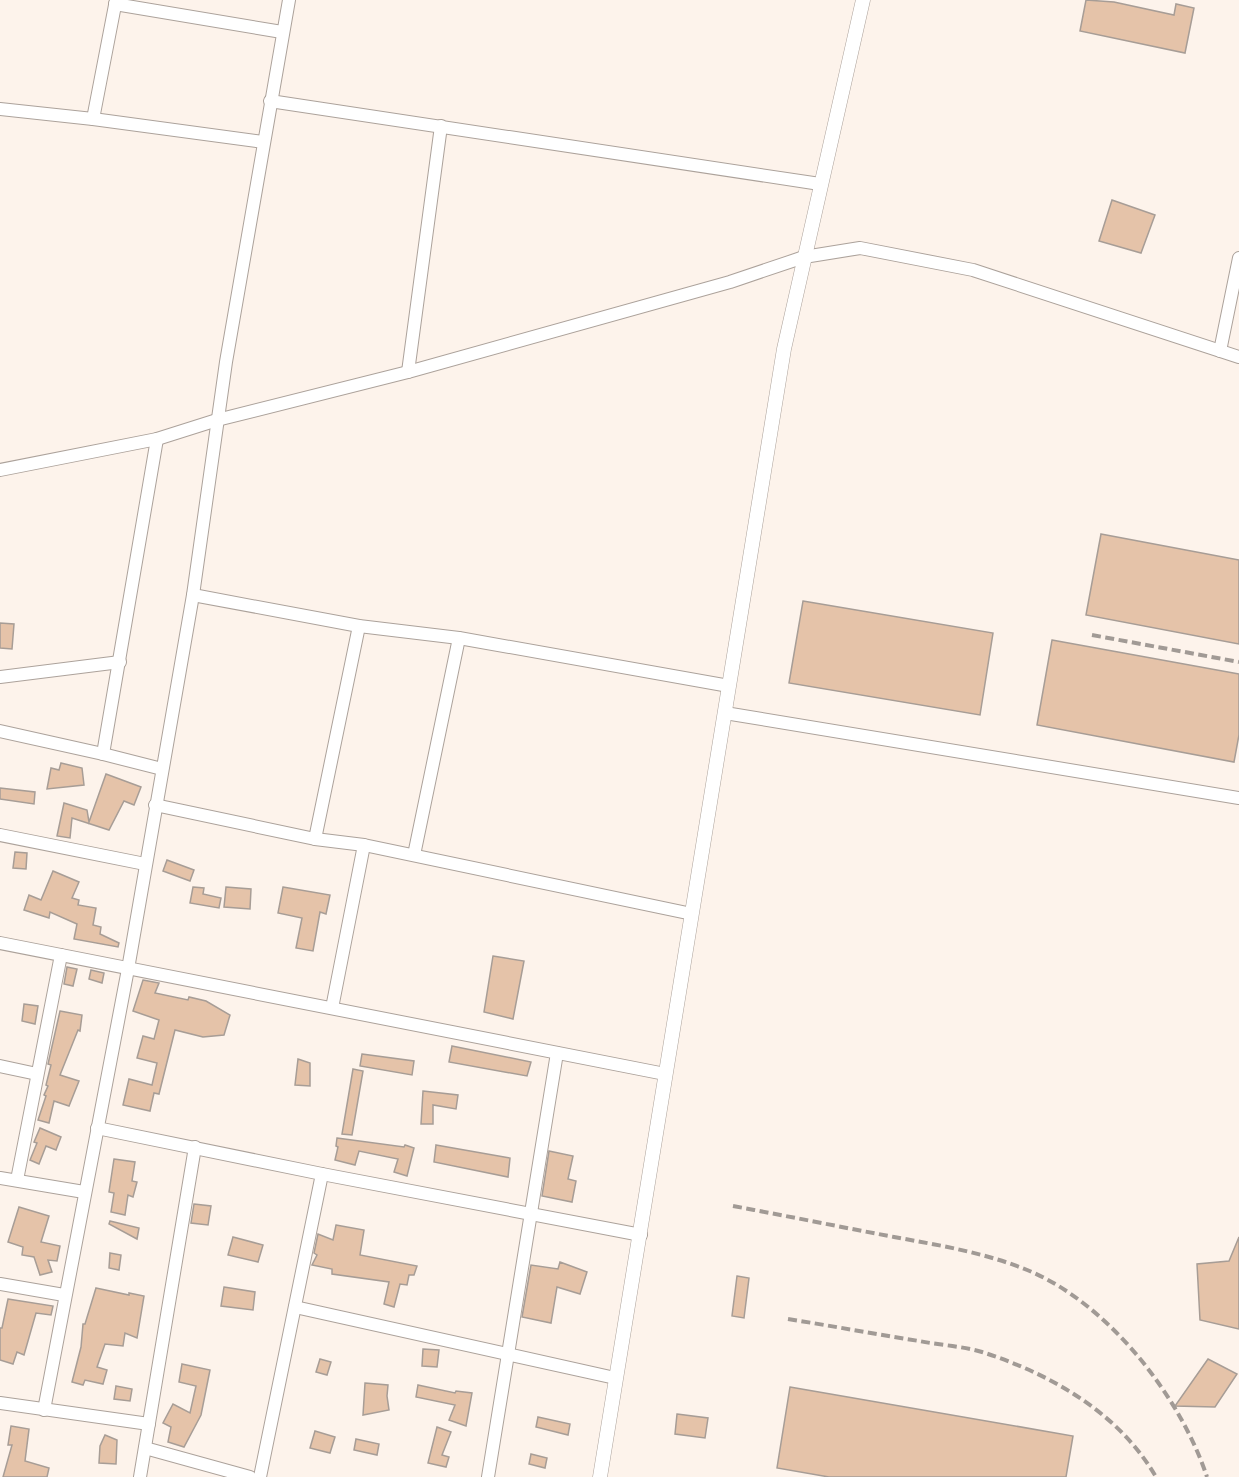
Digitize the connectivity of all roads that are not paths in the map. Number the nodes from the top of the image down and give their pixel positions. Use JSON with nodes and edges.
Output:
{"nodes":[{"id":1,"x":289,"y":0,"type":"edge"},
{"id":2,"x":863,"y":0,"type":"edge"},
{"id":3,"x":116,"y":2,"type":"edge"},
{"id":4,"x":282,"y":32,"type":"junction"},
{"id":5,"x":270,"y":101,"type":"junction"},
{"id":6,"x":0,"y":109,"type":"edge"},
{"id":7,"x":93,"y":119,"type":"junction"},
{"id":8,"x":441,"y":126,"type":"junction"},
{"id":9,"x":263,"y":142,"type":"junction"},
{"id":10,"x":820,"y":184,"type":"junction"},
{"id":11,"x":804,"y":257,"type":"junction"},
{"id":12,"x":1239,"y":258,"type":"edge"},
{"id":13,"x":1220,"y":351,"type":"junction"},
{"id":14,"x":1239,"y":357,"type":"edge"},
{"id":15,"x":408,"y":372,"type":"junction"},
{"id":16,"x":217,"y":420,"type":"junction"},
{"id":17,"x":158,"y":439,"type":"junction"},
{"id":18,"x":0,"y":470,"type":"edge"},
{"id":19,"x":193,"y":594,"type":"junction"},
{"id":20,"x":359,"y":626,"type":"junction"},
{"id":21,"x":459,"y":638,"type":"junction"},
{"id":22,"x":120,"y":662,"type":"junction"},
{"id":23,"x":0,"y":677,"type":"edge"},
{"id":24,"x":729,"y":686,"type":"junction"},
{"id":25,"x":725,"y":713,"type":"junction"},
{"id":26,"x":0,"y":731,"type":"edge"},
{"id":27,"x":103,"y":754,"type":"junction"},
{"id":28,"x":162,"y":769,"type":"junction"},
{"id":29,"x":1239,"y":798,"type":"edge"},
{"id":30,"x":155,"y":805,"type":"junction"},
{"id":31,"x":0,"y":835,"type":"edge"},
{"id":32,"x":315,"y":839,"type":"junction"},
{"id":33,"x":364,"y":845,"type":"junction"},
{"id":34,"x":414,"y":855,"type":"junction"},
{"id":35,"x":145,"y":864,"type":"junction"},
{"id":36,"x":692,"y":914,"type":"junction"},
{"id":37,"x":0,"y":943,"type":"edge"},
{"id":38,"x":61,"y":955,"type":"junction"},
{"id":39,"x":128,"y":969,"type":"junction"},
{"id":40,"x":332,"y":1008,"type":"junction"},
{"id":41,"x":557,"y":1053,"type":"junction"},
{"id":42,"x":0,"y":1066,"type":"edge"},
{"id":43,"x":37,"y":1074,"type":"junction"},
{"id":44,"x":665,"y":1074,"type":"junction"},
{"id":45,"x":97,"y":1128,"type":"junction"},
{"id":46,"x":195,"y":1147,"type":"junction"},
{"id":47,"x":322,"y":1174,"type":"junction"},
{"id":48,"x":0,"y":1178,"type":"edge"},
{"id":49,"x":17,"y":1180,"type":"junction"},
{"id":50,"x":84,"y":1192,"type":"junction"},
{"id":51,"x":531,"y":1214,"type":"junction"},
{"id":52,"x":640,"y":1235,"type":"junction"},
{"id":53,"x":0,"y":1284,"type":"edge"},
{"id":54,"x":64,"y":1295,"type":"junction"},
{"id":55,"x":295,"y":1307,"type":"junction"},
{"id":56,"x":508,"y":1353,"type":"junction"},
{"id":57,"x":615,"y":1378,"type":"junction"},
{"id":58,"x":0,"y":1403,"type":"edge"},
{"id":59,"x":44,"y":1410,"type":"junction"},
{"id":60,"x":149,"y":1424,"type":"junction"},
{"id":61,"x":145,"y":1448,"type":"junction"},
{"id":62,"x":140,"y":1477,"type":"edge"},
{"id":63,"x":250,"y":1477,"type":"edge"},
{"id":64,"x":260,"y":1477,"type":"edge"},
{"id":65,"x":488,"y":1477,"type":"edge"},
{"id":66,"x":600,"y":1477,"type":"edge"}],
"edges":[{"from":1,"to":4,"type":"street"},
{"from":2,"to":10,"type":"street"},
{"from":3,"to":4,"type":"street"},
{"from":3,"to":7,"type":"street"},
{"from":4,"to":5,"type":"street"},
{"from":5,"to":8,"type":"street"},
{"from":5,"to":9,"type":"street"},
{"from":6,"to":7,"type":"street"},
{"from":7,"to":9,"type":"street"},
{"from":8,"to":10,"type":"street"},
{"from":8,"to":15,"type":"street"},
{"from":9,"to":16,"type":"street"},
{"from":10,"to":11,"type":"street"},
{"from":11,"to":13,"type":"street"},
{"from":11,"to":15,"type":"street"},
{"from":11,"to":24,"type":"street"},
{"from":12,"to":13,"type":"street"},
{"from":13,"to":14,"type":"street"},
{"from":15,"to":16,"type":"street"},
{"from":16,"to":17,"type":"street"},
{"from":16,"to":19,"type":"street"},
{"from":17,"to":18,"type":"street"},
{"from":17,"to":22,"type":"street"},
{"from":19,"to":20,"type":"street"},
{"from":19,"to":28,"type":"street"},
{"from":20,"to":21,"type":"street"},
{"from":20,"to":32,"type":"street"},
{"from":21,"to":24,"type":"street"},
{"from":21,"to":34,"type":"street"},
{"from":22,"to":23,"type":"street"},
{"from":22,"to":27,"type":"street"},
{"from":24,"to":25,"type":"street"},
{"from":25,"to":29,"type":"street"},
{"from":25,"to":36,"type":"street"},
{"from":26,"to":27,"type":"street"},
{"from":27,"to":28,"type":"street"},
{"from":28,"to":30,"type":"street"},
{"from":30,"to":32,"type":"street"},
{"from":30,"to":35,"type":"street"},
{"from":31,"to":35,"type":"street"},
{"from":32,"to":33,"type":"street"},
{"from":33,"to":34,"type":"street"},
{"from":33,"to":40,"type":"street"},
{"from":34,"to":36,"type":"street"},
{"from":35,"to":39,"type":"street"},
{"from":36,"to":44,"type":"street"},
{"from":37,"to":38,"type":"street"},
{"from":38,"to":39,"type":"street"},
{"from":38,"to":43,"type":"street"},
{"from":39,"to":40,"type":"street"},
{"from":39,"to":45,"type":"street"},
{"from":40,"to":41,"type":"street"},
{"from":41,"to":44,"type":"street"},
{"from":41,"to":51,"type":"street"},
{"from":42,"to":43,"type":"street"},
{"from":43,"to":49,"type":"street"},
{"from":44,"to":52,"type":"street"},
{"from":45,"to":46,"type":"street"},
{"from":45,"to":50,"type":"street"},
{"from":46,"to":47,"type":"street"},
{"from":46,"to":60,"type":"street"},
{"from":47,"to":51,"type":"street"},
{"from":47,"to":55,"type":"street"},
{"from":48,"to":49,"type":"street"},
{"from":49,"to":50,"type":"street"},
{"from":50,"to":54,"type":"street"},
{"from":51,"to":52,"type":"street"},
{"from":51,"to":56,"type":"street"},
{"from":52,"to":57,"type":"street"},
{"from":53,"to":54,"type":"street"},
{"from":54,"to":59,"type":"street"},
{"from":55,"to":56,"type":"street"},
{"from":55,"to":64,"type":"street"},
{"from":56,"to":57,"type":"street"},
{"from":56,"to":65,"type":"street"},
{"from":57,"to":66,"type":"street"},
{"from":58,"to":59,"type":"street"},
{"from":59,"to":60,"type":"street"},
{"from":60,"to":61,"type":"street"},
{"from":61,"to":62,"type":"street"},
{"from":61,"to":63,"type":"street"}]}
